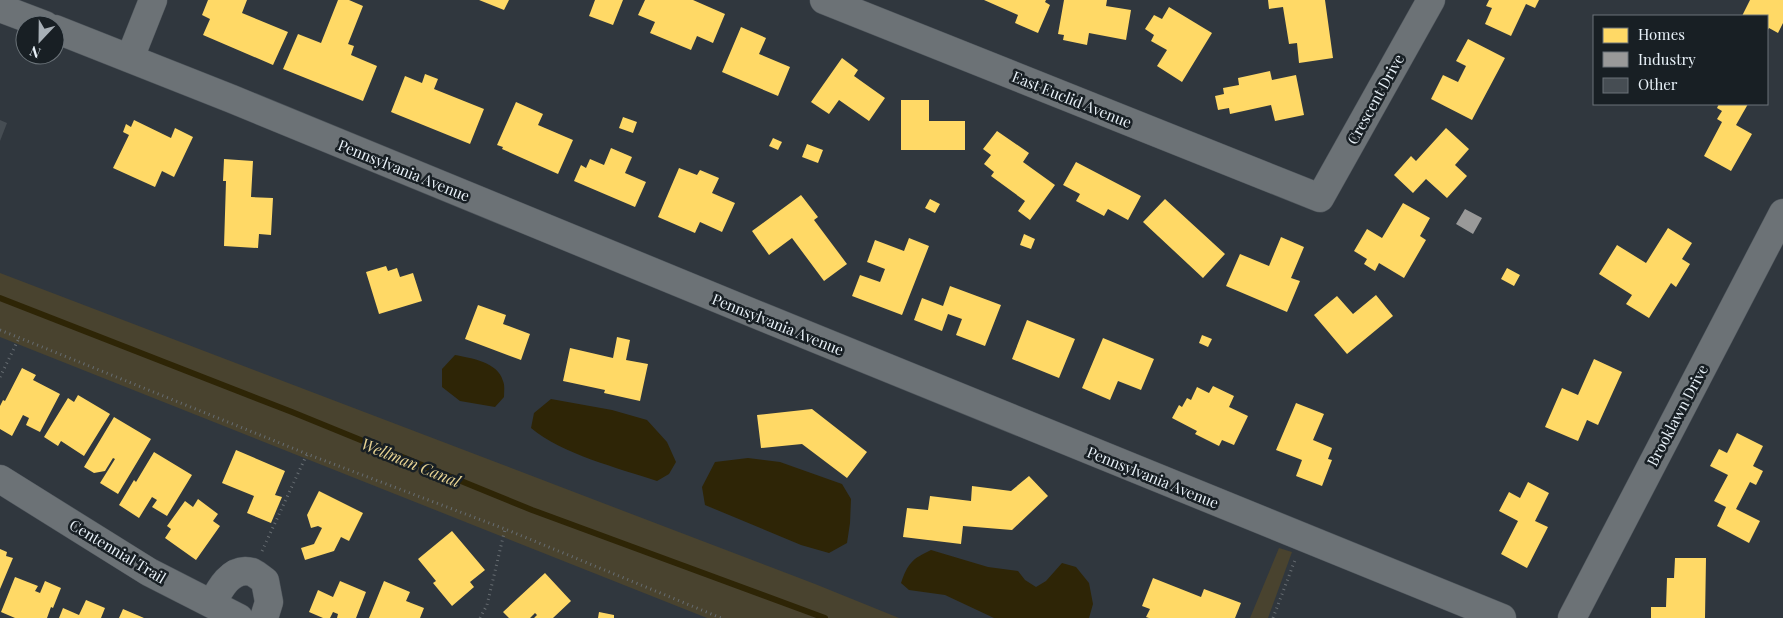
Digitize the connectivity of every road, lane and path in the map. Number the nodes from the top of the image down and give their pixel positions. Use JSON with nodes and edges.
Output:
{"nodes":[{"id":1,"x":153,"y":0,"type":"edge"},
{"id":2,"x":824,"y":0,"type":"edge"},
{"id":3,"x":1430,"y":0,"type":"edge"},
{"id":4,"x":0,"y":8,"type":"edge"},
{"id":5,"x":19,"y":15,"type":"edge"},
{"id":6,"x":65,"y":33,"type":"edge"},
{"id":7,"x":130,"y":58,"type":"junction"},
{"id":8,"x":1320,"y":198,"type":"joint"},
{"id":9,"x":1783,"y":212,"type":"edge"},
{"id":10,"x":0,"y":330,"type":"edge"},
{"id":11,"x":19,"y":338,"type":"junction"},
{"id":12,"x":0,"y":377,"type":"edge"},
{"id":13,"x":307,"y":454,"type":"junction"},
{"id":14,"x":0,"y":479,"type":"edge"},
{"id":15,"x":505,"y":529,"type":"junction"},
{"id":16,"x":1304,"y":538,"type":"junction"},
{"id":17,"x":251,"y":572,"type":"junction"},
{"id":18,"x":212,"y":604,"type":"junction"},
{"id":19,"x":1487,"y":615,"type":"edge"},
{"id":20,"x":239,"y":618,"type":"edge"},
{"id":21,"x":264,"y":618,"type":"edge"},
{"id":22,"x":480,"y":618,"type":"edge"},
{"id":23,"x":721,"y":618,"type":"edge"},
{"id":24,"x":1273,"y":618,"type":"edge"},
{"id":25,"x":1572,"y":618,"type":"edge"}],
"edges":[{"from":1,"to":7,"type":"street"},
{"from":2,"to":8,"type":"street","name":"East Euclid Avenue"},
{"from":3,"to":8,"type":"street","name":"Crescent Drive"},
{"from":4,"to":5,"type":"street"},
{"from":6,"to":7,"type":"street","name":"Pennsylvania Avenue"},
{"from":7,"to":16,"type":"street","name":"Pennsylvania Avenue"},
{"from":9,"to":25,"type":"street","name":"Brooklawn Drive"},
{"from":10,"to":11,"type":"path"},
{"from":11,"to":12,"type":"path"},
{"from":11,"to":13,"type":"path"},
{"from":13,"to":15,"type":"path"},
{"from":13,"to":17,"type":"path"},
{"from":14,"to":18,"type":"street","name":"Centennial Trail"},
{"from":15,"to":22,"type":"path"},
{"from":15,"to":23,"type":"path"},
{"from":16,"to":19,"type":"street","name":"Pennsylvania Avenue"},
{"from":16,"to":24,"type":"path"},
{"from":17,"to":18,"type":"street"},
{"from":17,"to":21,"type":"street"},
{"from":18,"to":20,"type":"street","name":"Centennial Trail"}]}
